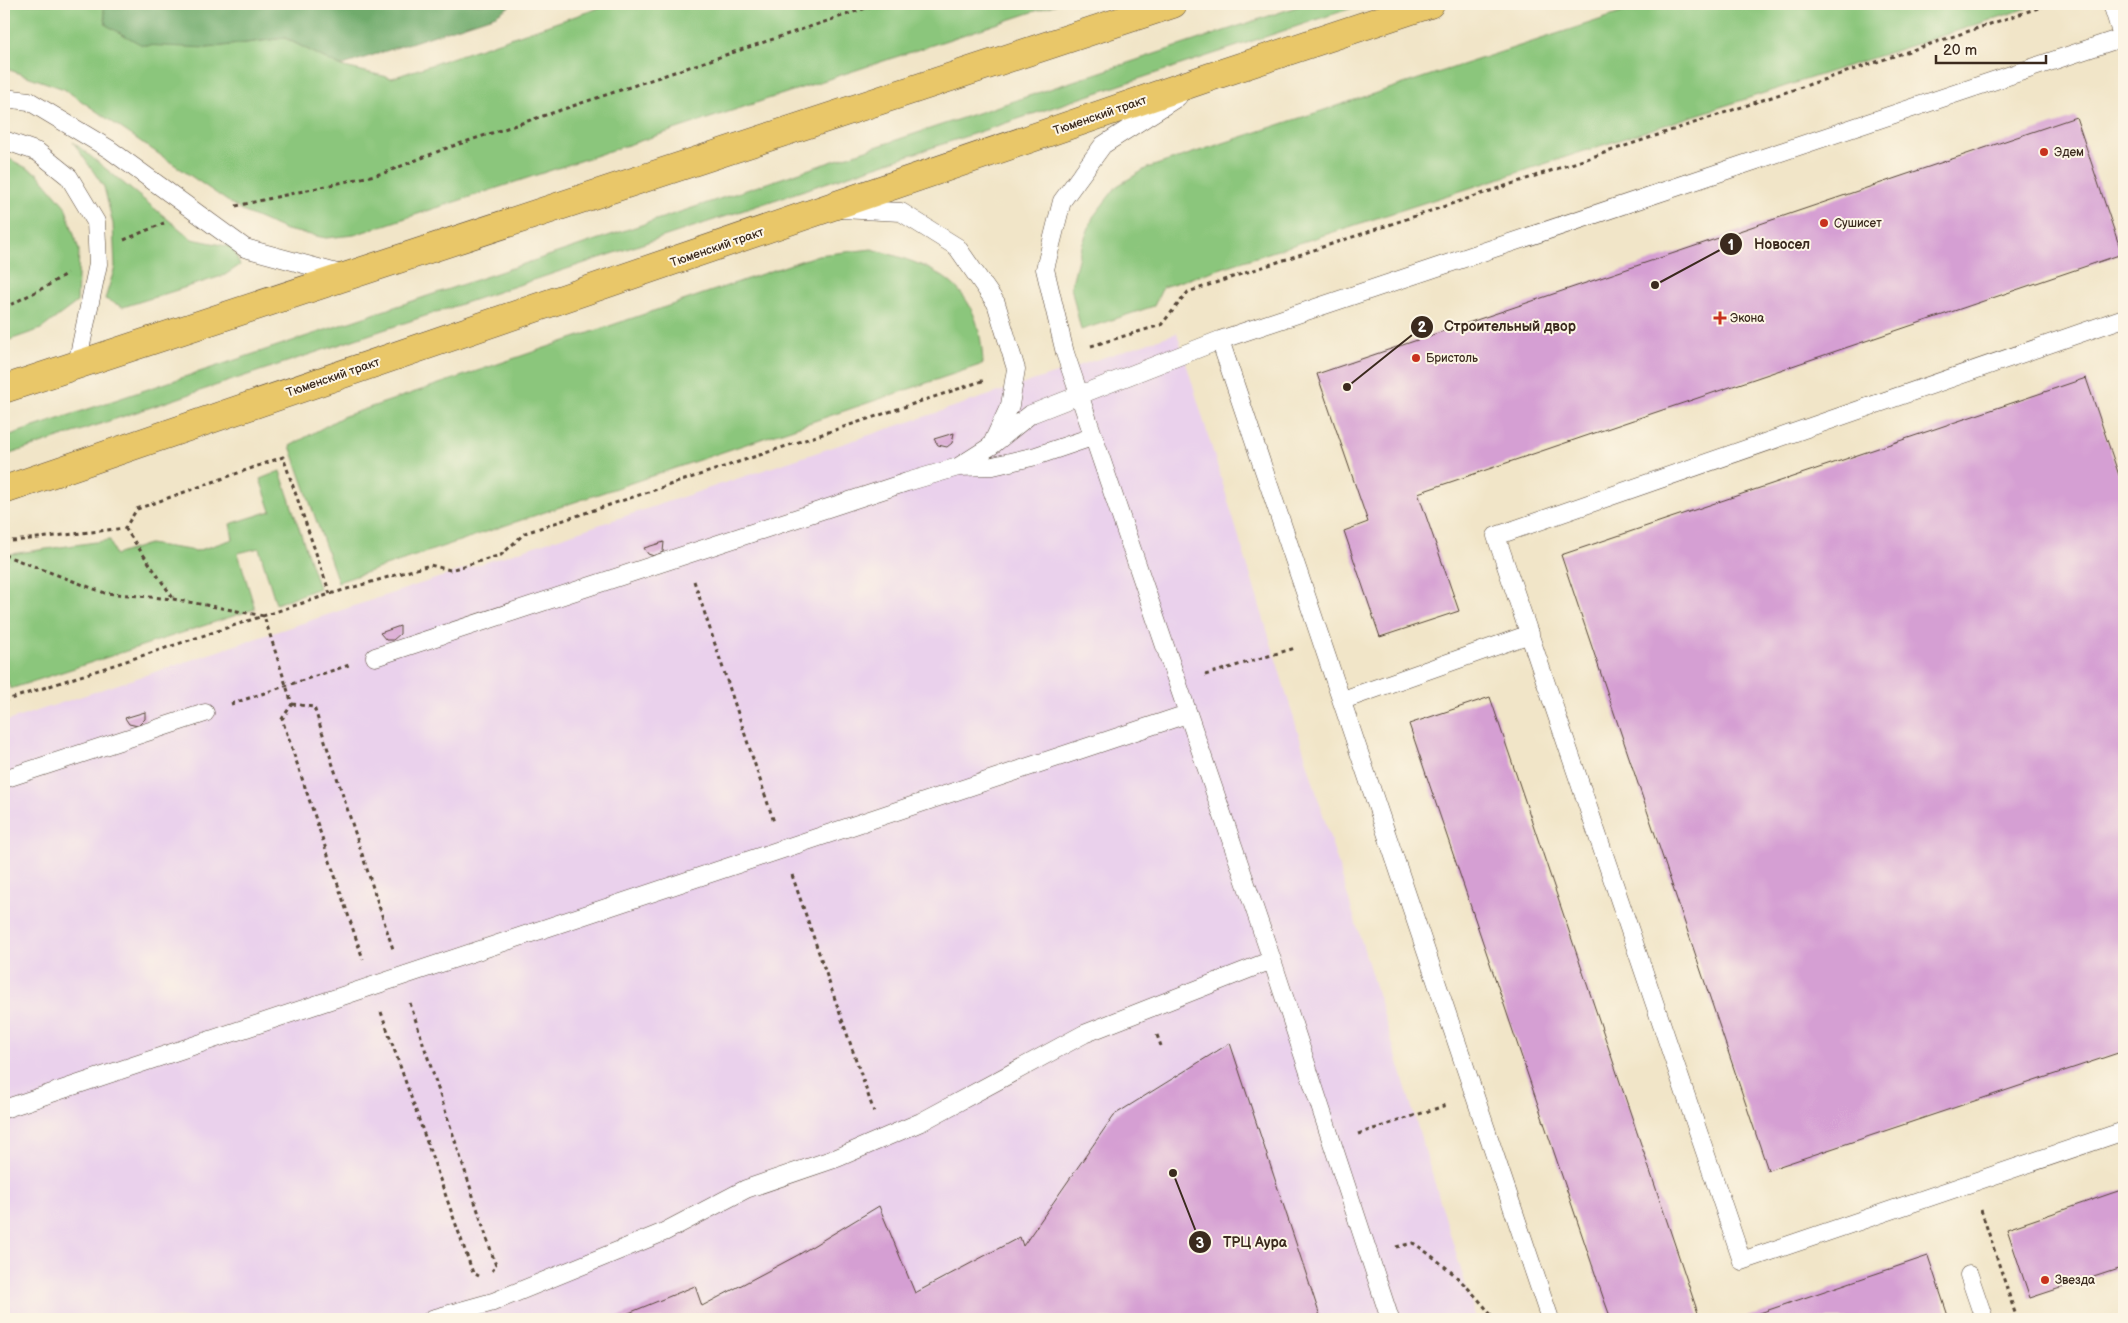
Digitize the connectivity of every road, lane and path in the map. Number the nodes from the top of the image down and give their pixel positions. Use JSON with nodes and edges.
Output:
{"nodes":[{"id":1,"x":878,"y":4,"type":"edge"},
{"id":2,"x":1173,"y":4,"type":"edge"},
{"id":3,"x":1430,"y":4,"type":"edge"},
{"id":4,"x":2112,"y":4,"type":"edge"},
{"id":5,"x":2124,"y":38,"type":"edge"},
{"id":6,"x":1210,"y":77,"type":"junction"},
{"id":7,"x":4,"y":98,"type":"edge"},
{"id":8,"x":4,"y":140,"type":"edge"},
{"id":9,"x":830,"y":208,"type":"junction"},
{"id":10,"x":198,"y":214,"type":"junction"},
{"id":11,"x":97,"y":253,"type":"junction"},
{"id":12,"x":345,"y":276,"type":"junction"},
{"id":13,"x":4,"y":308,"type":"edge"},
{"id":14,"x":2124,"y":318,"type":"edge"},
{"id":15,"x":1220,"y":340,"type":"junction"},
{"id":16,"x":78,"y":364,"type":"junction"},
{"id":17,"x":4,"y":388,"type":"edge"},
{"id":18,"x":1078,"y":395,"type":"junction"},
{"id":19,"x":1092,"y":436,"type":"junction"},
{"id":20,"x":991,"y":446,"type":"junction"},
{"id":21,"x":958,"y":467,"type":"junction"},
{"id":22,"x":4,"y":490,"type":"edge"},
{"id":23,"x":125,"y":528,"type":"junction"},
{"id":24,"x":4,"y":542,"type":"edge"},
{"id":25,"x":4,"y":555,"type":"edge"},
{"id":26,"x":330,"y":594,"type":"dead end"},
{"id":27,"x":173,"y":599,"type":"junction"},
{"id":28,"x":1530,"y":634,"type":"junction"},
{"id":29,"x":1322,"y":639,"type":"junction"},
{"id":30,"x":375,"y":657,"type":"joint"},
{"id":31,"x":1176,"y":684,"type":"junction"},
{"id":32,"x":286,"y":686,"type":"junction"},
{"id":33,"x":1343,"y":700,"type":"junction"},
{"id":34,"x":292,"y":704,"type":"dead end"},
{"id":35,"x":205,"y":713,"type":"joint"},
{"id":36,"x":1187,"y":714,"type":"junction"},
{"id":37,"x":4,"y":779,"type":"edge"},
{"id":38,"x":1272,"y":960,"type":"junction"},
{"id":39,"x":1448,"y":1104,"type":"dead end"},
{"id":40,"x":4,"y":1109,"type":"edge"},
{"id":41,"x":2124,"y":1131,"type":"edge"},
{"id":42,"x":1332,"y":1142,"type":"junction"},
{"id":43,"x":1990,"y":1235,"type":"dead end"},
{"id":44,"x":1368,"y":1253,"type":"junction"},
{"id":45,"x":1969,"y":1275,"type":"dead end"},
{"id":46,"x":432,"y":1319,"type":"edge"},
{"id":47,"x":1390,"y":1319,"type":"edge"},
{"id":48,"x":1494,"y":1319,"type":"edge"},
{"id":49,"x":1550,"y":1319,"type":"edge"},
{"id":50,"x":1984,"y":1319,"type":"edge"},
{"id":51,"x":2017,"y":1319,"type":"edge"}],
"edges":[{"from":1,"to":10,"type":"path"},
{"from":2,"to":12,"type":"main road"},
{"from":3,"to":6,"type":"main road","name":"Тюменский тракт"},
{"from":4,"to":5,"type":"lane"},
{"from":5,"to":15,"type":"lane"},
{"from":6,"to":9,"type":"main road","name":"Тюменский тракт"},
{"from":6,"to":18,"type":"lane"},
{"from":7,"to":10,"type":"lane"},
{"from":8,"to":11,"type":"lane"},
{"from":9,"to":20,"type":"lane"},
{"from":9,"to":22,"type":"main road","name":"Тюменский тракт"},
{"from":10,"to":11,"type":"path"},
{"from":10,"to":12,"type":"lane"},
{"from":11,"to":13,"type":"path"},
{"from":11,"to":16,"type":"lane"},
{"from":12,"to":16,"type":"main road"},
{"from":14,"to":28,"type":"lane"},
{"from":15,"to":18,"type":"lane"},
{"from":15,"to":29,"type":"lane"},
{"from":16,"to":17,"type":"main road"},
{"from":18,"to":19,"type":"lane"},
{"from":18,"to":20,"type":"lane"},
{"from":19,"to":21,"type":"lane"},
{"from":19,"to":31,"type":"lane"},
{"from":20,"to":21,"type":"lane"},
{"from":21,"to":30,"type":"lane"},
{"from":23,"to":24,"type":"path"},
{"from":23,"to":26,"type":"path"},
{"from":23,"to":27,"type":"path"},
{"from":25,"to":27,"type":"path"},
{"from":27,"to":32,"type":"path"},
{"from":28,"to":33,"type":"lane"},
{"from":28,"to":41,"type":"lane"},
{"from":29,"to":31,"type":"path"},
{"from":29,"to":33,"type":"lane"},
{"from":30,"to":32,"type":"path"},
{"from":31,"to":36,"type":"lane"},
{"from":32,"to":34,"type":"path"},
{"from":32,"to":35,"type":"path"},
{"from":33,"to":49,"type":"lane"},
{"from":35,"to":37,"type":"lane"},
{"from":36,"to":38,"type":"lane"},
{"from":36,"to":40,"type":"lane"},
{"from":38,"to":42,"type":"lane"},
{"from":38,"to":46,"type":"lane"},
{"from":39,"to":42,"type":"path"},
{"from":42,"to":44,"type":"lane"},
{"from":43,"to":51,"type":"path"},
{"from":44,"to":47,"type":"lane"},
{"from":44,"to":48,"type":"path"},
{"from":45,"to":50,"type":"lane"}]}
